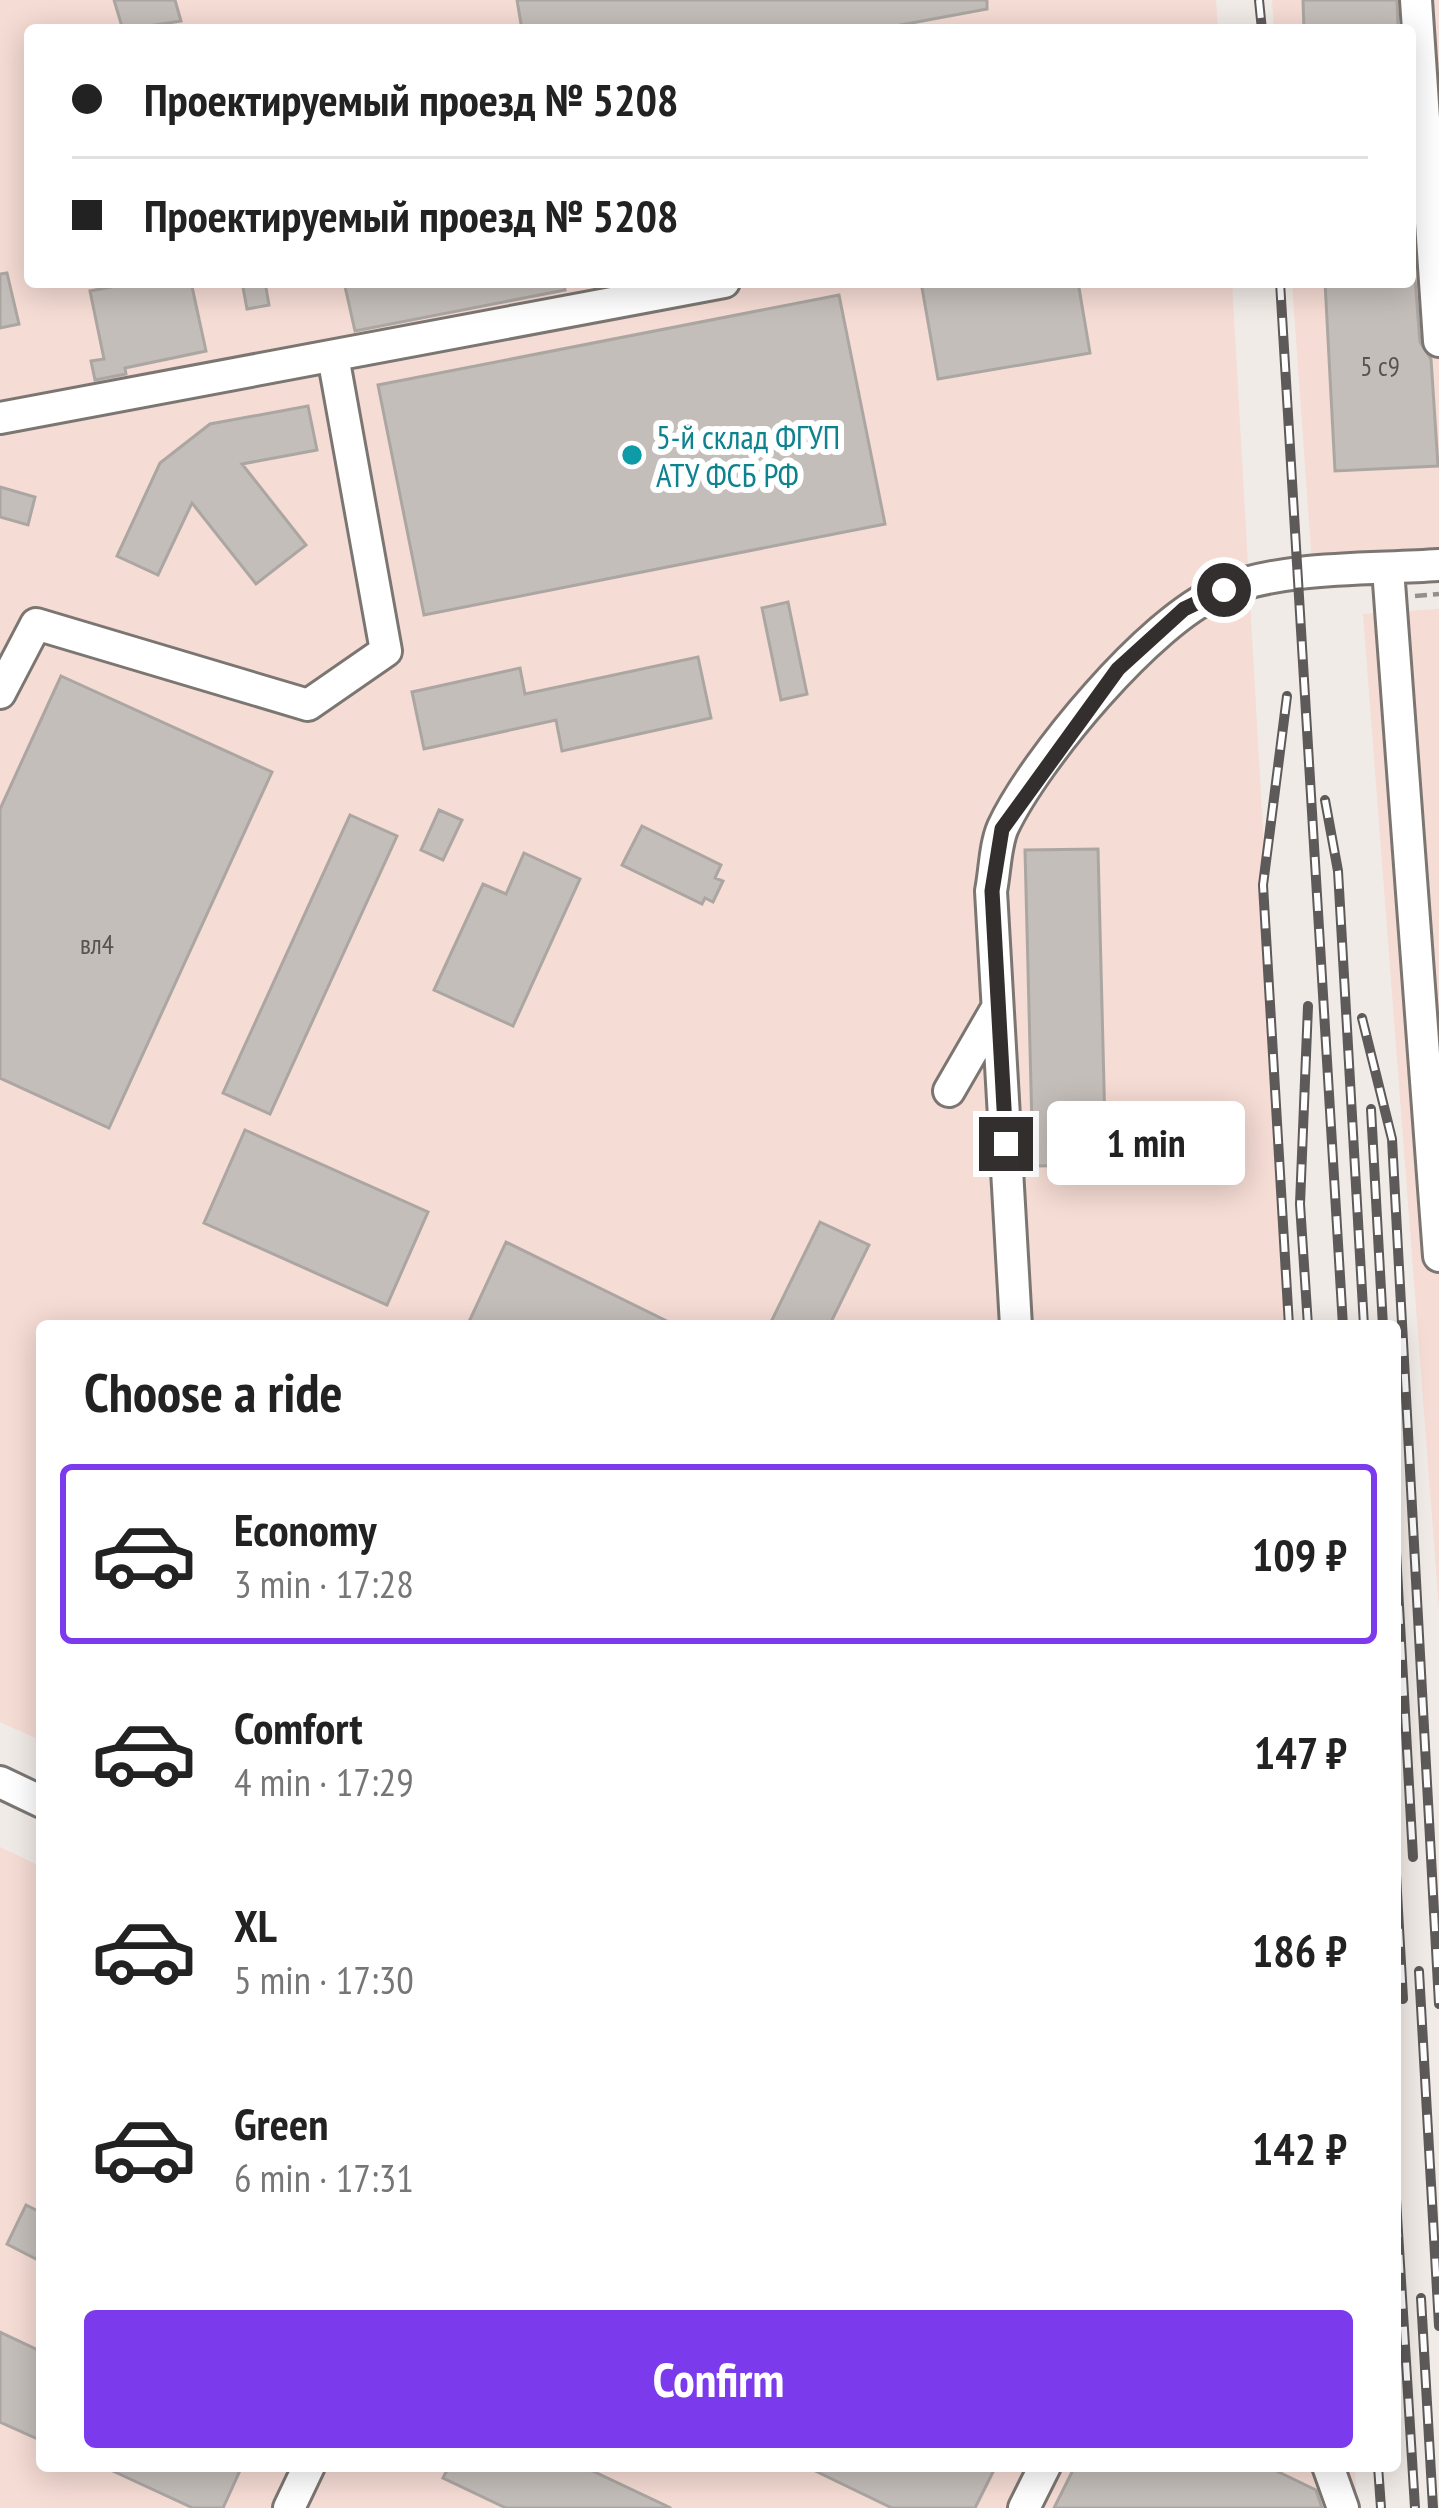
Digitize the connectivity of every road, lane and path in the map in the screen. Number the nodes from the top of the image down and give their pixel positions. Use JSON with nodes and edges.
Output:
{"nodes":[{"id":1,"x":1417,"y":0,"type":"edge"},
{"id":2,"x":692,"y":288,"type":"edge"},
{"id":3,"x":1439,"y":341,"type":"edge"},
{"id":4,"x":334,"y":356,"type":"junction"},
{"id":5,"x":0,"y":418,"type":"edge"},
{"id":6,"x":1439,"y":565,"type":"edge"},
{"id":7,"x":1388,"y":568,"type":"junction"},
{"id":8,"x":0,"y":693,"type":"edge"},
{"id":9,"x":998,"y":1007,"type":"junction"},
{"id":10,"x":949,"y":1091,"type":"dead end"},
{"id":11,"x":1439,"y":1256,"type":"edge"},
{"id":12,"x":1016,"y":1320,"type":"edge"},
{"id":13,"x":0,"y":1782,"type":"edge"},
{"id":14,"x":36,"y":1799,"type":"edge"},
{"id":15,"x":306,"y":2472,"type":"edge"},
{"id":16,"x":1042,"y":2472,"type":"edge"},
{"id":17,"x":1330,"y":2472,"type":"edge"},
{"id":18,"x":290,"y":2508,"type":"edge"},
{"id":19,"x":1024,"y":2508,"type":"edge"},
{"id":20,"x":1342,"y":2508,"type":"edge"}],
"edges":[{"from":1,"to":3,"type":"street"},
{"from":2,"to":4,"type":"street"},
{"from":4,"to":5,"type":"street"},
{"from":4,"to":8,"type":"street"},
{"from":6,"to":7,"type":"street"},
{"from":7,"to":9,"type":"street"},
{"from":7,"to":11,"type":"street"},
{"from":9,"to":10,"type":"street"},
{"from":9,"to":12,"type":"street"},
{"from":13,"to":14,"type":"street"},
{"from":15,"to":18,"type":"street"},
{"from":16,"to":19,"type":"street"},
{"from":17,"to":20,"type":"street"}]}
